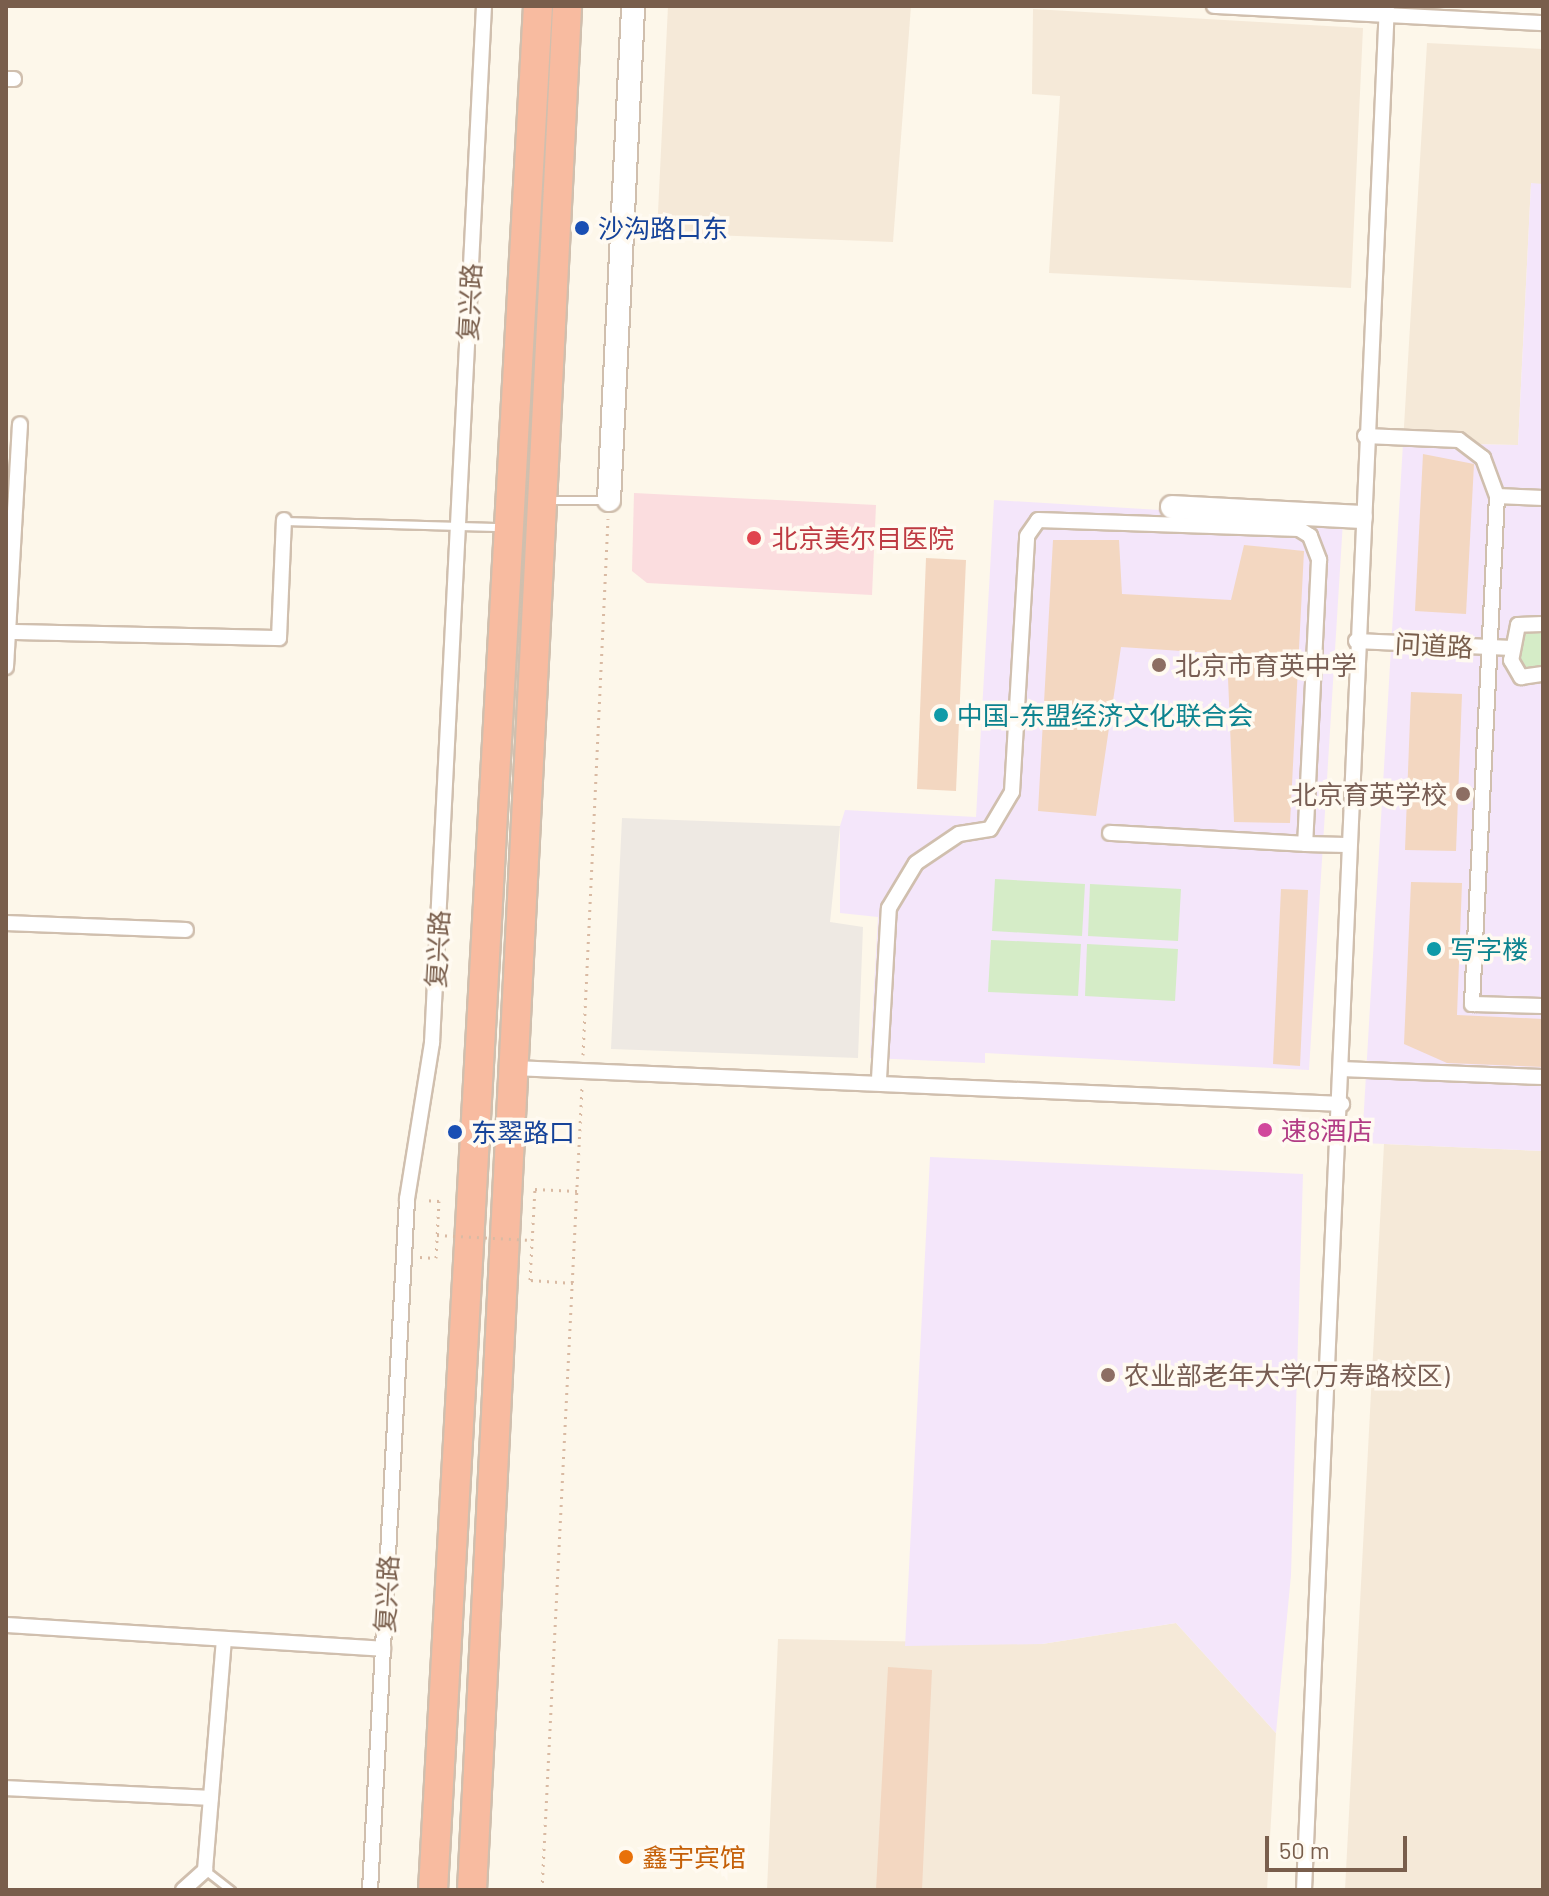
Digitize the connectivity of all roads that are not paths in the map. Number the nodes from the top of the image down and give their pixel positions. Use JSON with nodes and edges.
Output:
{"nodes":[{"id":1,"x":484,"y":6,"type":"edge"},
{"id":2,"x":538,"y":6,"type":"edge"},
{"id":3,"x":567,"y":6,"type":"edge"},
{"id":4,"x":633,"y":6,"type":"edge"},
{"id":5,"x":1214,"y":6,"type":"edge"},
{"id":6,"x":1387,"y":10,"type":"edge"},
{"id":7,"x":1543,"y":23,"type":"edge"},
{"id":8,"x":20,"y":424,"type":"dead end"},
{"id":9,"x":1365,"y":436,"type":"junction"},
{"id":10,"x":1497,"y":496,"type":"junction"},
{"id":11,"x":1543,"y":498,"type":"edge"},
{"id":12,"x":609,"y":500,"type":"joint"},
{"id":13,"x":537,"y":504,"type":"junction"},
{"id":14,"x":1172,"y":507,"type":"dead end"},
{"id":15,"x":1361,"y":517,"type":"junction"},
{"id":16,"x":284,"y":520,"type":"joint"},
{"id":17,"x":512,"y":522,"type":"junction"},
{"id":18,"x":458,"y":526,"type":"junction"},
{"id":19,"x":1543,"y":624,"type":"edge"},
{"id":20,"x":12,"y":632,"type":"junction"},
{"id":21,"x":1356,"y":641,"type":"junction"},
{"id":22,"x":1489,"y":647,"type":"junction"},
{"id":23,"x":1512,"y":648,"type":"junction"},
{"id":24,"x":6,"y":667,"type":"edge"},
{"id":25,"x":1543,"y":674,"type":"edge"},
{"id":26,"x":1110,"y":833,"type":"dead end"},
{"id":27,"x":1305,"y":844,"type":"junction"},
{"id":28,"x":1346,"y":845,"type":"junction"},
{"id":29,"x":6,"y":923,"type":"edge"},
{"id":30,"x":186,"y":930,"type":"dead end"},
{"id":31,"x":1543,"y":1006,"type":"edge"},
{"id":32,"x":514,"y":1068,"type":"junction"},
{"id":33,"x":1341,"y":1069,"type":"junction"},
{"id":34,"x":1543,"y":1077,"type":"edge"},
{"id":35,"x":879,"y":1079,"type":"junction"},
{"id":36,"x":1342,"y":1104,"type":"junction"},
{"id":37,"x":6,"y":1625,"type":"edge"},
{"id":38,"x":224,"y":1641,"type":"junction"},
{"id":39,"x":383,"y":1649,"type":"junction"},
{"id":40,"x":6,"y":1788,"type":"edge"},
{"id":41,"x":211,"y":1798,"type":"junction"},
{"id":42,"x":205,"y":1870,"type":"junction"},
{"id":43,"x":183,"y":1890,"type":"edge"},
{"id":44,"x":231,"y":1890,"type":"edge"},
{"id":45,"x":370,"y":1890,"type":"edge"},
{"id":46,"x":433,"y":1890,"type":"edge"},
{"id":47,"x":472,"y":1890,"type":"edge"},
{"id":48,"x":1304,"y":1890,"type":"edge"}],
"edges":[{"from":1,"to":18,"type":"street","name":"复兴路"},
{"from":2,"to":17,"type":"highway","name":"复兴路"},
{"from":3,"to":13,"type":"highway"},
{"from":4,"to":12,"type":"street"},
{"from":5,"to":6,"type":"street"},
{"from":6,"to":7,"type":"street"},
{"from":6,"to":9,"type":"street"},
{"from":8,"to":20,"type":"street"},
{"from":9,"to":10,"type":"street"},
{"from":9,"to":15,"type":"street"},
{"from":10,"to":11,"type":"street"},
{"from":10,"to":22,"type":"street"},
{"from":12,"to":13,"type":"lane"},
{"from":13,"to":32,"type":"highway"},
{"from":14,"to":15,"type":"street"},
{"from":15,"to":21,"type":"street"},
{"from":16,"to":18,"type":"lane"},
{"from":16,"to":20,"type":"street"},
{"from":17,"to":18,"type":"lane"},
{"from":17,"to":46,"type":"highway","name":"复兴路"},
{"from":18,"to":39,"type":"street","name":"复兴路"},
{"from":19,"to":23,"type":"street"},
{"from":20,"to":24,"type":"street"},
{"from":21,"to":22,"type":"street","name":"问道路"},
{"from":21,"to":28,"type":"street"},
{"from":22,"to":23,"type":"street","name":"问道路"},
{"from":22,"to":31,"type":"street"},
{"from":23,"to":25,"type":"street"},
{"from":26,"to":27,"type":"street"},
{"from":27,"to":28,"type":"street"},
{"from":27,"to":35,"type":"street"},
{"from":28,"to":33,"type":"street"},
{"from":29,"to":30,"type":"street"},
{"from":32,"to":35,"type":"street"},
{"from":32,"to":47,"type":"highway"},
{"from":33,"to":34,"type":"street"},
{"from":33,"to":36,"type":"street"},
{"from":35,"to":36,"type":"street"},
{"from":36,"to":48,"type":"street"},
{"from":37,"to":38,"type":"street"},
{"from":38,"to":39,"type":"street"},
{"from":38,"to":41,"type":"street"},
{"from":39,"to":45,"type":"street","name":"复兴路"},
{"from":40,"to":41,"type":"street"},
{"from":41,"to":42,"type":"street"},
{"from":42,"to":43,"type":"street"},
{"from":42,"to":44,"type":"lane"}]}
